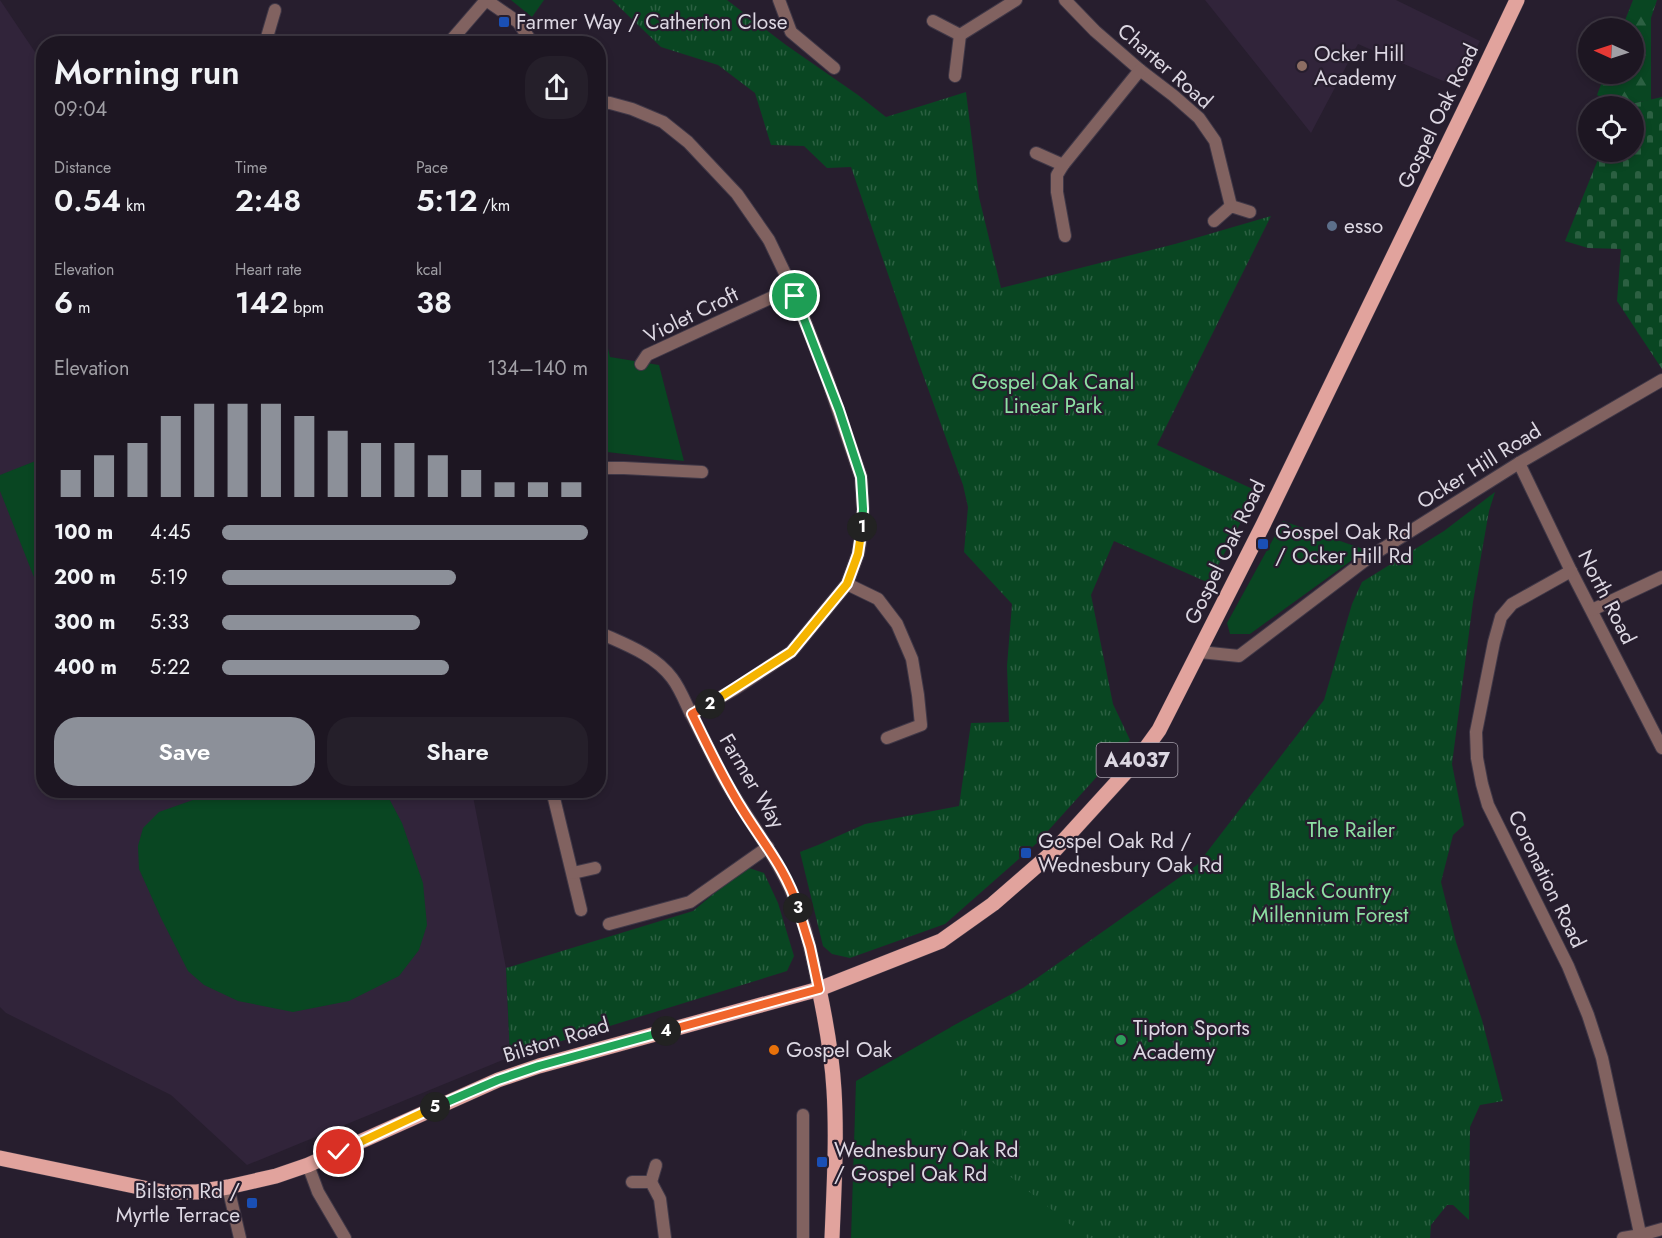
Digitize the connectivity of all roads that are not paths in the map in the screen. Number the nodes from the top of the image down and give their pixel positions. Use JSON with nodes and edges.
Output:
{"nodes":[{"id":1,"x":486,"y":0,"type":"edge"},
{"id":2,"x":779,"y":0,"type":"edge"},
{"id":3,"x":1016,"y":0,"type":"edge"},
{"id":4,"x":1065,"y":0,"type":"edge"},
{"id":5,"x":1516,"y":0,"type":"edge"},
{"id":6,"x":275,"y":10,"type":"dead end"},
{"id":7,"x":933,"y":21,"type":"dead end"},
{"id":8,"x":960,"y":35,"type":"junction"},
{"id":9,"x":267,"y":36,"type":"edge"},
{"id":10,"x":455,"y":36,"type":"edge"},
{"id":11,"x":528,"y":36,"type":"edge"},
{"id":12,"x":834,"y":68,"type":"dead end"},
{"id":13,"x":1140,"y":70,"type":"junction"},
{"id":14,"x":956,"y":76,"type":"dead end"},
{"id":15,"x":606,"y":103,"type":"edge"},
{"id":16,"x":1036,"y":153,"type":"dead end"},
{"id":17,"x":1063,"y":165,"type":"junction"},
{"id":18,"x":1231,"y":206,"type":"junction"},
{"id":19,"x":1250,"y":212,"type":"dead end"},
{"id":20,"x":1214,"y":221,"type":"dead end"},
{"id":21,"x":1065,"y":236,"type":"dead end"},
{"id":22,"x":792,"y":288,"type":"junction"},
{"id":23,"x":641,"y":364,"type":"dead end"},
{"id":24,"x":1662,"y":380,"type":"edge"},
{"id":25,"x":1519,"y":463,"type":"junction"},
{"id":26,"x":606,"y":468,"type":"edge"},
{"id":27,"x":702,"y":472,"type":"dead end"},
{"id":28,"x":1571,"y":571,"type":"junction"},
{"id":29,"x":1662,"y":577,"type":"edge"},
{"id":30,"x":847,"y":584,"type":"junction"},
{"id":31,"x":1592,"y":610,"type":"junction"},
{"id":32,"x":606,"y":635,"type":"edge"},
{"id":33,"x":1200,"y":652,"type":"junction"},
{"id":34,"x":692,"y":714,"type":"junction"},
{"id":35,"x":887,"y":738,"type":"dead end"},
{"id":36,"x":1662,"y":748,"type":"edge"},
{"id":37,"x":554,"y":798,"type":"edge"},
{"id":38,"x":768,"y":847,"type":"junction"},
{"id":39,"x":595,"y":868,"type":"dead end"},
{"id":40,"x":573,"y":873,"type":"junction"},
{"id":41,"x":581,"y":910,"type":"dead end"},
{"id":42,"x":609,"y":924,"type":"dead end"},
{"id":43,"x":819,"y":989,"type":"junction"},
{"id":44,"x":803,"y":1115,"type":"dead end"},
{"id":45,"x":0,"y":1158,"type":"edge"},
{"id":46,"x":308,"y":1165,"type":"junction"},
{"id":47,"x":656,"y":1165,"type":"dead end"},
{"id":48,"x":632,"y":1182,"type":"dead end"},
{"id":49,"x":651,"y":1182,"type":"junction"},
{"id":50,"x":228,"y":1187,"type":"junction"},
{"id":51,"x":1662,"y":1229,"type":"edge"},
{"id":52,"x":1641,"y":1237,"type":"edge"},
{"id":53,"x":240,"y":1238,"type":"edge"},
{"id":54,"x":345,"y":1238,"type":"edge"},
{"id":55,"x":666,"y":1238,"type":"edge"},
{"id":56,"x":803,"y":1238,"type":"edge"},
{"id":57,"x":832,"y":1238,"type":"edge"},
{"id":58,"x":1623,"y":1238,"type":"edge"}],
"edges":[{"from":1,"to":10,"type":"street"},
{"from":1,"to":11,"type":"street"},
{"from":2,"to":12,"type":"street"},
{"from":3,"to":8,"type":"street"},
{"from":4,"to":13,"type":"street","name":"Charter Road"},
{"from":5,"to":33,"type":"main road","name":"Gospel Oak Road","number":"A4037"},
{"from":6,"to":9,"type":"street"},
{"from":7,"to":8,"type":"street"},
{"from":8,"to":14,"type":"street"},
{"from":13,"to":17,"type":"street"},
{"from":13,"to":18,"type":"street","name":"Charter Road"},
{"from":15,"to":22,"type":"street"},
{"from":16,"to":17,"type":"street"},
{"from":17,"to":21,"type":"street"},
{"from":18,"to":19,"type":"street"},
{"from":18,"to":20,"type":"street"},
{"from":22,"to":23,"type":"street","name":"Violet Croft"},
{"from":22,"to":30,"type":"street"},
{"from":24,"to":25,"type":"street","name":"Ocker Hill Road"},
{"from":25,"to":28,"type":"street","name":"North Road"},
{"from":25,"to":33,"type":"street","name":"Ocker Hill Road"},
{"from":26,"to":27,"type":"street"},
{"from":28,"to":31,"type":"street","name":"North Road"},
{"from":28,"to":52,"type":"street","name":"Coronation Road"},
{"from":29,"to":31,"type":"street"},
{"from":30,"to":34,"type":"street"},
{"from":30,"to":35,"type":"street"},
{"from":31,"to":36,"type":"street","name":"North Road"},
{"from":32,"to":34,"type":"street","name":"Farmer Way"},
{"from":33,"to":43,"type":"main road","name":"Gospel Oak Road","number":"A4037"},
{"from":34,"to":38,"type":"street","name":"Farmer Way"},
{"from":37,"to":40,"type":"street"},
{"from":38,"to":42,"type":"street"},
{"from":38,"to":43,"type":"street","name":"Farmer Way"},
{"from":39,"to":40,"type":"street"},
{"from":40,"to":41,"type":"street"},
{"from":43,"to":46,"type":"main road","name":"Bilston Road"},
{"from":43,"to":57,"type":"main road"},
{"from":44,"to":56,"type":"street"},
{"from":45,"to":50,"type":"main road","name":"Bilston Road"},
{"from":46,"to":50,"type":"main road","name":"Bilston Road"},
{"from":46,"to":54,"type":"street"},
{"from":47,"to":49,"type":"street"},
{"from":48,"to":49,"type":"street"},
{"from":49,"to":55,"type":"street"},
{"from":50,"to":53,"type":"street"},
{"from":51,"to":52,"type":"street"},
{"from":52,"to":58,"type":"street"}]}
